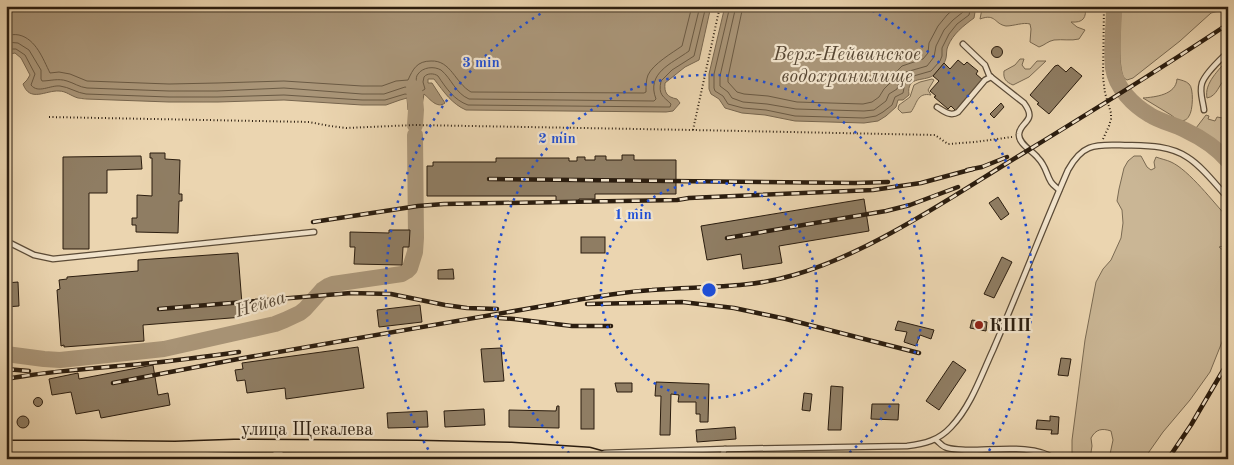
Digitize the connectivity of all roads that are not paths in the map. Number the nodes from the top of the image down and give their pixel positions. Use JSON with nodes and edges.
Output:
{"nodes":[{"id":1,"x":963,"y":44,"type":"dead end"},
{"id":2,"x":1228,"y":52,"type":"edge"},
{"id":3,"x":991,"y":77,"type":"junction"},
{"id":4,"x":937,"y":107,"type":"dead end"},
{"id":5,"x":1204,"y":110,"type":"dead end"},
{"id":6,"x":1060,"y":190,"type":"junction"},
{"id":7,"x":1228,"y":198,"type":"edge"},
{"id":8,"x":314,"y":232,"type":"dead end"},
{"id":9,"x":6,"y":241,"type":"edge"},
{"id":10,"x":936,"y":440,"type":"junction"},
{"id":11,"x":725,"y":449,"type":"junction"},
{"id":12,"x":14,"y":451,"type":"edge"},
{"id":13,"x":278,"y":452,"type":"edge"},
{"id":14,"x":83,"y":453,"type":"edge"},
{"id":15,"x":417,"y":453,"type":"edge"},
{"id":16,"x":589,"y":454,"type":"junction"},
{"id":17,"x":607,"y":459,"type":"edge"},
{"id":18,"x":720,"y":459,"type":"edge"},
{"id":19,"x":1055,"y":459,"type":"edge"}],
"edges":[{"from":1,"to":3,"type":"lane"},
{"from":2,"to":5,"type":"lane"},
{"from":3,"to":4,"type":"lane"},
{"from":3,"to":6,"type":"lane"},
{"from":6,"to":7,"type":"lane"},
{"from":6,"to":10,"type":"lane"},
{"from":8,"to":9,"type":"lane"},
{"from":10,"to":11,"type":"lane"},
{"from":10,"to":19,"type":"lane"},
{"from":11,"to":16,"type":"lane"},
{"from":11,"to":18,"type":"lane"},
{"from":12,"to":14,"type":"main road","name":"улица Щекалева"},
{"from":13,"to":14,"type":"main road","name":"улица Щекалева"},
{"from":13,"to":15,"type":"main road","name":"улица Щекалева"},
{"from":15,"to":16,"type":"main road","name":"улица Щекалева"},
{"from":16,"to":17,"type":"main road","name":"улица Щекалева"}]}
